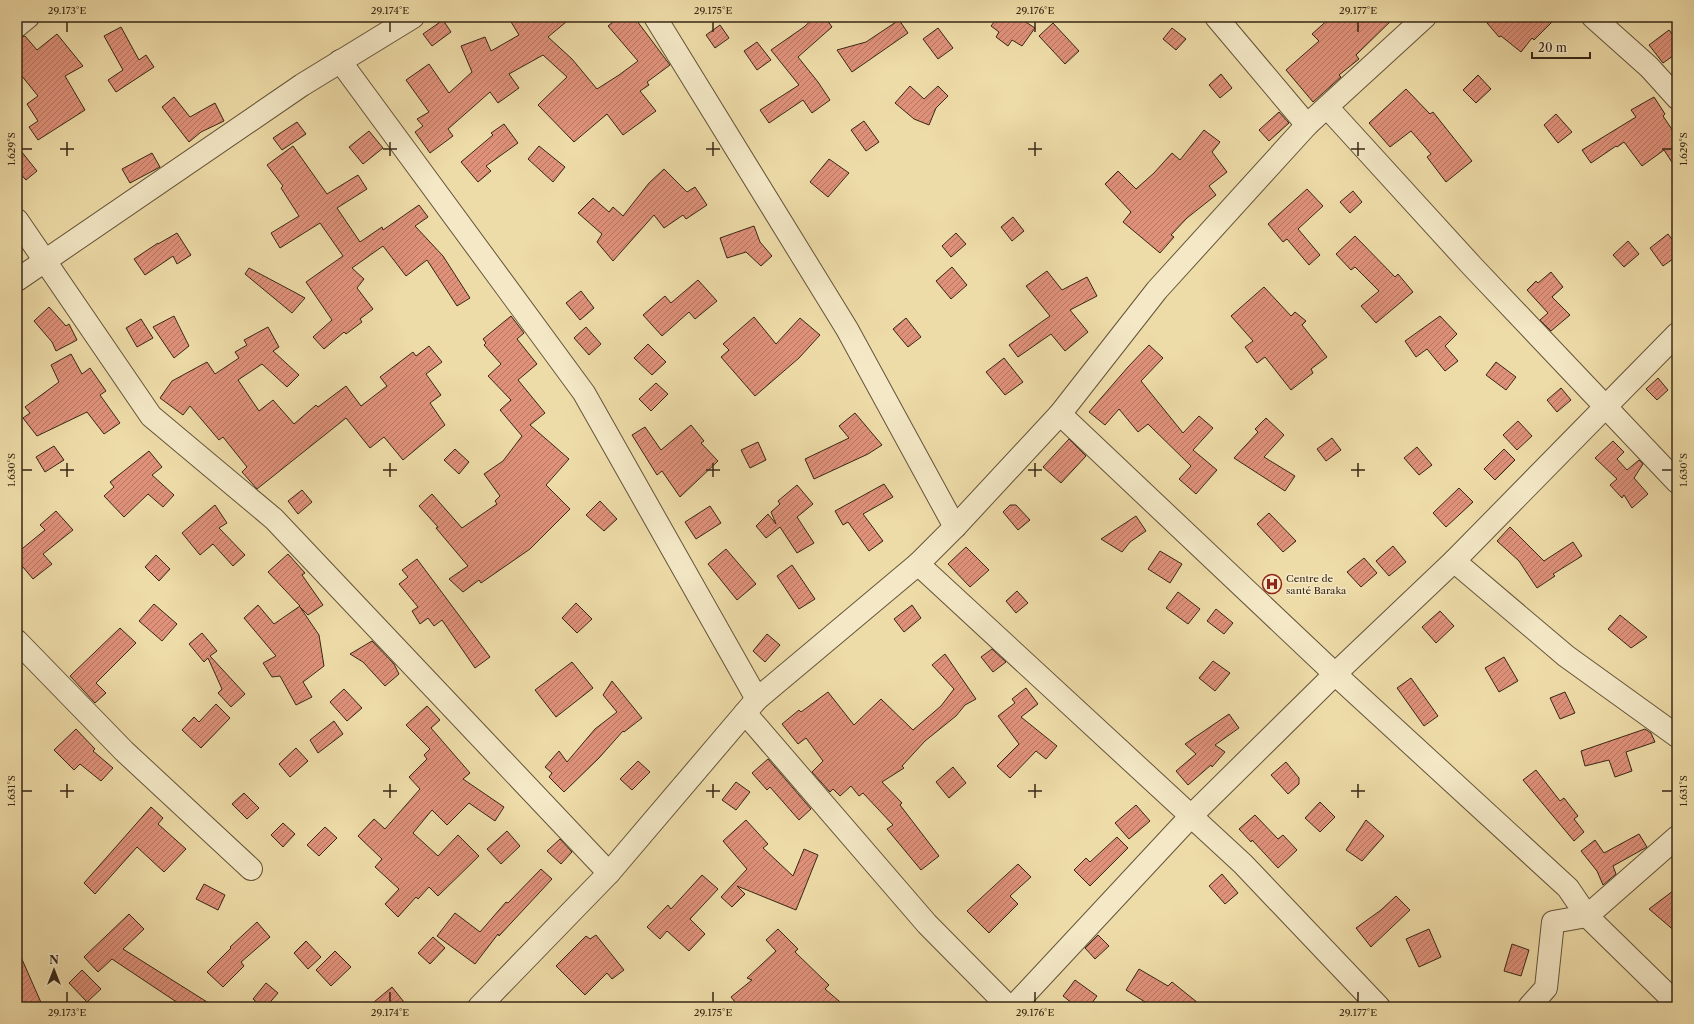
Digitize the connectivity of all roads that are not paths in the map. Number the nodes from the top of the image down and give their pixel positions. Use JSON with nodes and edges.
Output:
{"nodes":[{"id":1,"x":28,"y":17,"type":"edge"},
{"id":2,"x":413,"y":17,"type":"edge"},
{"id":3,"x":655,"y":17,"type":"edge"},
{"id":4,"x":1216,"y":17,"type":"edge"},
{"id":5,"x":1425,"y":17,"type":"edge"},
{"id":6,"x":1593,"y":17,"type":"edge"},
{"id":7,"x":17,"y":26,"type":"edge"},
{"id":8,"x":340,"y":61,"type":"junction"},
{"id":9,"x":1677,"y":98,"type":"edge"},
{"id":10,"x":1327,"y":107,"type":"junction"},
{"id":11,"x":1307,"y":125,"type":"junction"},
{"id":12,"x":17,"y":220,"type":"edge"},
{"id":13,"x":46,"y":261,"type":"junction"},
{"id":14,"x":17,"y":280,"type":"edge"},
{"id":15,"x":1677,"y":334,"type":"edge"},
{"id":16,"x":1606,"y":407,"type":"junction"},
{"id":17,"x":1060,"y":414,"type":"junction"},
{"id":18,"x":1677,"y":482,"type":"edge"},
{"id":19,"x":955,"y":527,"type":"junction"},
{"id":20,"x":1454,"y":561,"type":"junction"},
{"id":21,"x":918,"y":564,"type":"junction"},
{"id":22,"x":17,"y":641,"type":"edge"},
{"id":23,"x":1335,"y":674,"type":"junction"},
{"id":24,"x":751,"y":706,"type":"junction"},
{"id":25,"x":1677,"y":736,"type":"edge"},
{"id":26,"x":1191,"y":816,"type":"junction"},
{"id":27,"x":1677,"y":837,"type":"edge"},
{"id":28,"x":251,"y":870,"type":"dead end"},
{"id":29,"x":609,"y":873,"type":"junction"},
{"id":30,"x":1588,"y":916,"type":"junction"},
{"id":31,"x":1677,"y":1004,"type":"edge"},
{"id":32,"x":479,"y":1007,"type":"edge"},
{"id":33,"x":1009,"y":1007,"type":"edge"},
{"id":34,"x":1013,"y":1007,"type":"edge"},
{"id":35,"x":1379,"y":1007,"type":"edge"},
{"id":36,"x":1529,"y":1007,"type":"edge"}],
"edges":[{"from":1,"to":7,"type":"street"},
{"from":2,"to":8,"type":"street"},
{"from":3,"to":19,"type":"street"},
{"from":4,"to":11,"type":"street"},
{"from":5,"to":10,"type":"street"},
{"from":6,"to":9,"type":"street"},
{"from":8,"to":13,"type":"street"},
{"from":8,"to":24,"type":"street"},
{"from":10,"to":11,"type":"street"},
{"from":10,"to":16,"type":"street"},
{"from":11,"to":17,"type":"street"},
{"from":12,"to":13,"type":"street"},
{"from":13,"to":14,"type":"street"},
{"from":13,"to":29,"type":"street"},
{"from":15,"to":16,"type":"street"},
{"from":16,"to":18,"type":"street"},
{"from":16,"to":20,"type":"street"},
{"from":17,"to":19,"type":"street"},
{"from":17,"to":23,"type":"street"},
{"from":19,"to":21,"type":"street"},
{"from":20,"to":23,"type":"street"},
{"from":20,"to":25,"type":"street"},
{"from":21,"to":24,"type":"street"},
{"from":21,"to":26,"type":"street"},
{"from":22,"to":28,"type":"street"},
{"from":23,"to":26,"type":"street"},
{"from":23,"to":30,"type":"street"},
{"from":24,"to":29,"type":"street"},
{"from":24,"to":33,"type":"street"},
{"from":26,"to":34,"type":"street"},
{"from":26,"to":35,"type":"street"},
{"from":27,"to":30,"type":"street"},
{"from":29,"to":32,"type":"street"},
{"from":30,"to":31,"type":"street"},
{"from":30,"to":36,"type":"street"}]}
